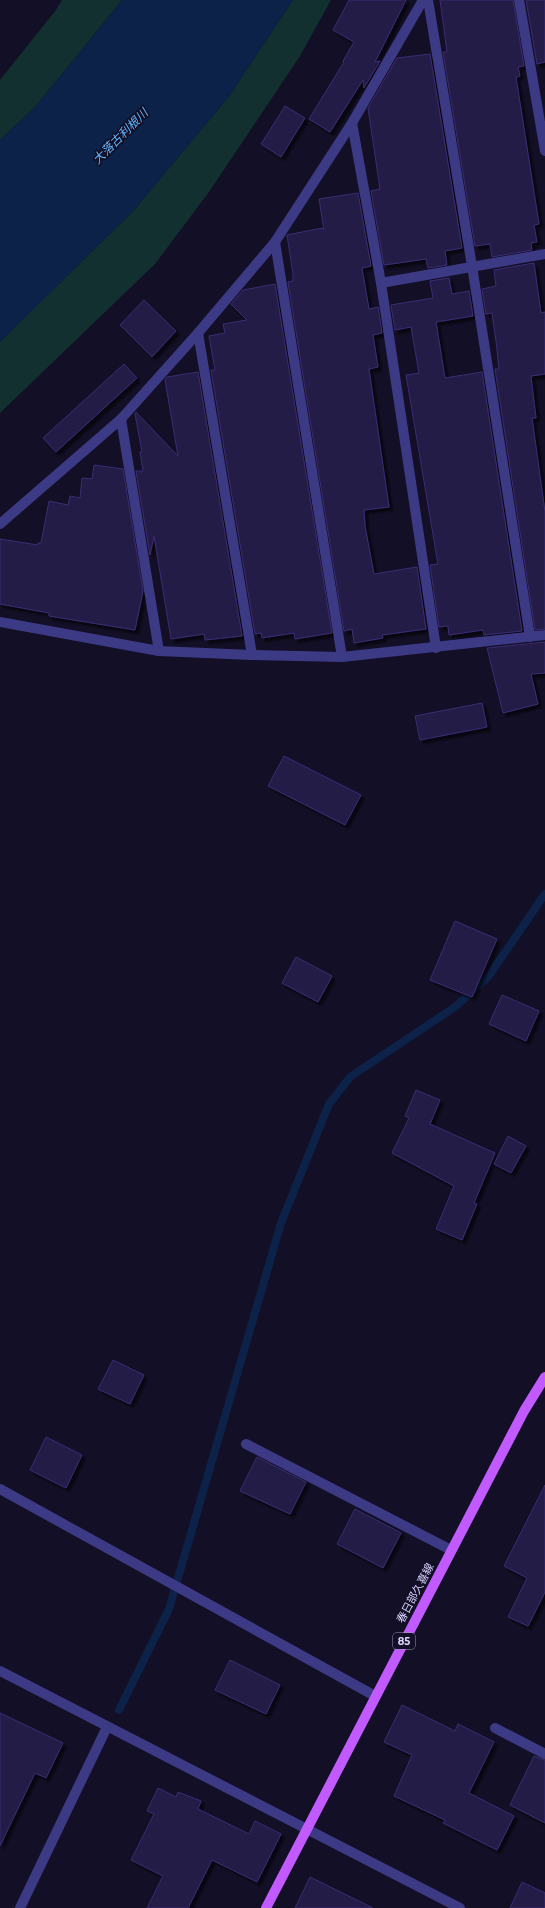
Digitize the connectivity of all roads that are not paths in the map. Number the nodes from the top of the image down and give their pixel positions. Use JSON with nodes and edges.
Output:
{"nodes":[{"id":1,"x":423,"y":0,"type":"edge"},
{"id":2,"x":428,"y":0,"type":"edge"},
{"id":3,"x":519,"y":0,"type":"edge"},
{"id":4,"x":352,"y":123,"type":"junction"},
{"id":5,"x":545,"y":151,"type":"edge"},
{"id":6,"x":275,"y":242,"type":"junction"},
{"id":7,"x":545,"y":254,"type":"edge"},
{"id":8,"x":472,"y":266,"type":"junction"},
{"id":9,"x":381,"y":284,"type":"junction"},
{"id":10,"x":198,"y":333,"type":"junction"},
{"id":11,"x":121,"y":419,"type":"junction"},
{"id":12,"x":0,"y":524,"type":"edge"},
{"id":13,"x":0,"y":622,"type":"edge"},
{"id":14,"x":545,"y":635,"type":"edge"},
{"id":15,"x":530,"y":637,"type":"junction"},
{"id":16,"x":436,"y":648,"type":"junction"},
{"id":17,"x":159,"y":651,"type":"junction"},
{"id":18,"x":252,"y":655,"type":"junction"},
{"id":19,"x":342,"y":656,"type":"junction"},
{"id":20,"x":545,"y":1376,"type":"edge"},
{"id":21,"x":246,"y":1444,"type":"dead end"},
{"id":22,"x":0,"y":1488,"type":"edge"},
{"id":23,"x":451,"y":1550,"type":"junction"},
{"id":24,"x":0,"y":1671,"type":"edge"},
{"id":25,"x":375,"y":1696,"type":"junction"},
{"id":26,"x":107,"y":1727,"type":"junction"},
{"id":27,"x":495,"y":1728,"type":"dead end"},
{"id":28,"x":545,"y":1754,"type":"edge"},
{"id":29,"x":307,"y":1830,"type":"junction"},
{"id":30,"x":20,"y":1908,"type":"edge"},
{"id":31,"x":266,"y":1908,"type":"edge"},
{"id":32,"x":460,"y":1908,"type":"edge"}],
"edges":[{"from":1,"to":4,"type":"street"},
{"from":2,"to":8,"type":"street"},
{"from":3,"to":5,"type":"street"},
{"from":4,"to":6,"type":"street"},
{"from":4,"to":9,"type":"street"},
{"from":6,"to":10,"type":"street"},
{"from":6,"to":19,"type":"street"},
{"from":7,"to":8,"type":"street"},
{"from":8,"to":9,"type":"street"},
{"from":8,"to":15,"type":"street"},
{"from":9,"to":16,"type":"street"},
{"from":10,"to":11,"type":"street"},
{"from":10,"to":18,"type":"street"},
{"from":11,"to":12,"type":"street"},
{"from":11,"to":17,"type":"street"},
{"from":13,"to":17,"type":"street"},
{"from":14,"to":15,"type":"street"},
{"from":15,"to":16,"type":"street"},
{"from":16,"to":19,"type":"street"},
{"from":17,"to":18,"type":"street"},
{"from":18,"to":19,"type":"street"},
{"from":20,"to":23,"type":"main road","name":"春日部久喜線","number":"85"},
{"from":21,"to":23,"type":"street"},
{"from":22,"to":25,"type":"street"},
{"from":23,"to":25,"type":"main road","name":"春日部久喜線","number":"85"},
{"from":24,"to":26,"type":"street"},
{"from":25,"to":29,"type":"main road","name":"春日部久喜線","number":"85"},
{"from":26,"to":29,"type":"street"},
{"from":26,"to":30,"type":"street"},
{"from":27,"to":28,"type":"street"},
{"from":29,"to":31,"type":"main road","name":"春日部久喜線","number":"85"},
{"from":29,"to":32,"type":"street"}]}
